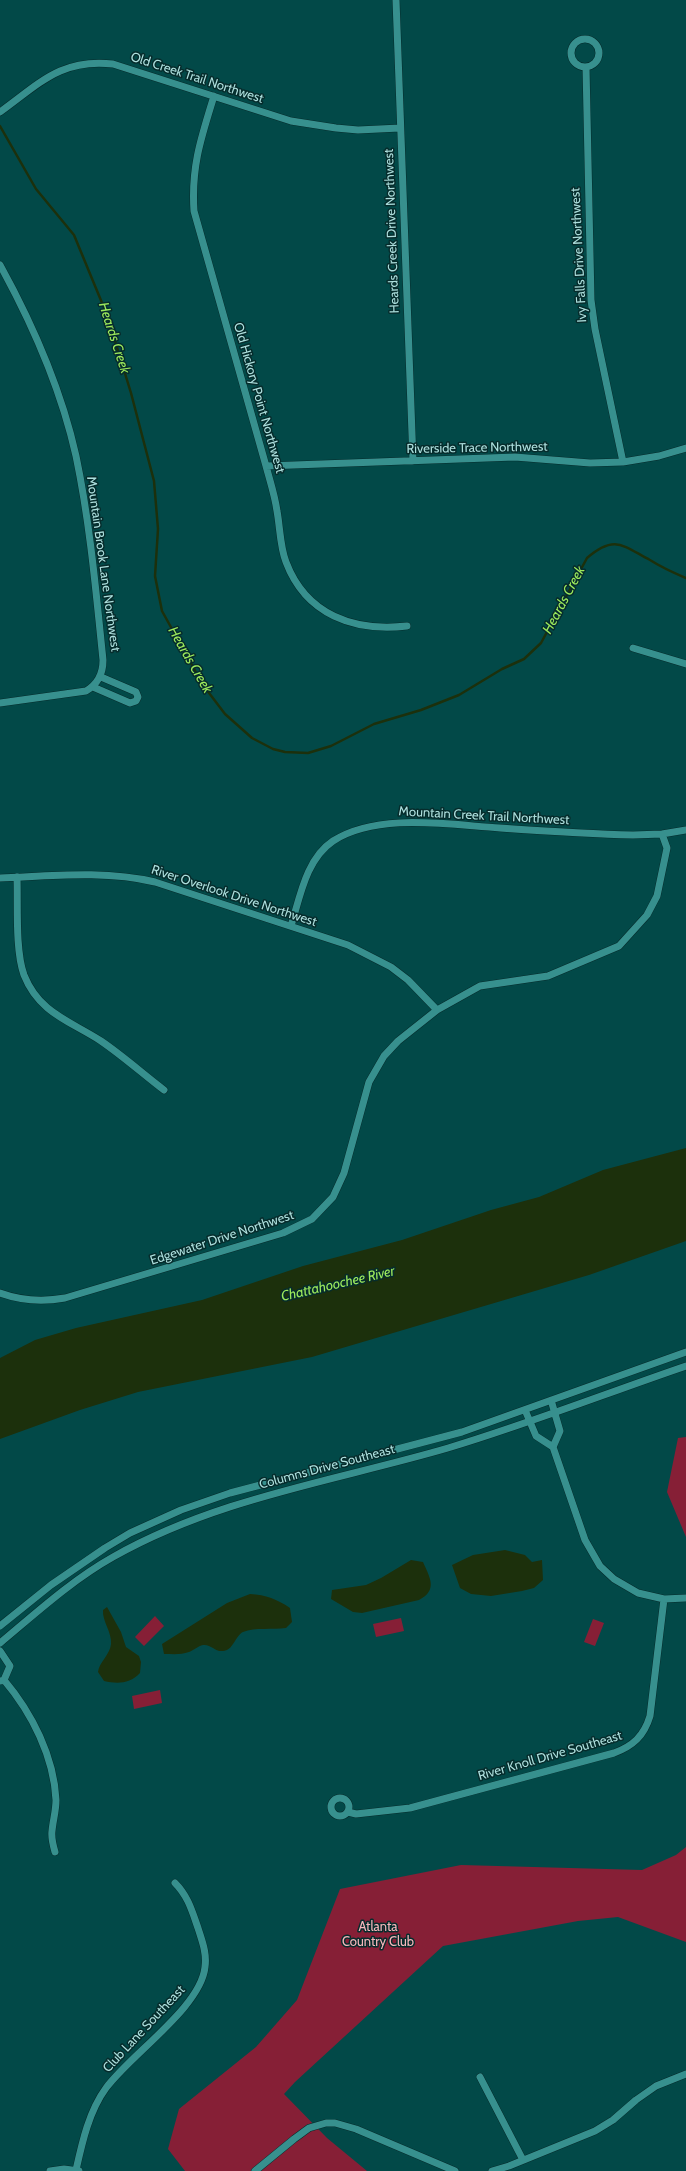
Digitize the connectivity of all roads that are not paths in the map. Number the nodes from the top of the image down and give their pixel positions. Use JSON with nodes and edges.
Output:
{"nodes":[{"id":1,"x":396,"y":0,"type":"edge"},
{"id":2,"x":586,"y":67,"type":"dead end"},
{"id":3,"x":214,"y":96,"type":"junction"},
{"id":4,"x":0,"y":112,"type":"edge"},
{"id":5,"x":400,"y":128,"type":"junction"},
{"id":6,"x":0,"y":265,"type":"edge"},
{"id":7,"x":686,"y":448,"type":"edge"},
{"id":8,"x":413,"y":461,"type":"junction"},
{"id":9,"x":622,"y":462,"type":"junction"},
{"id":10,"x":266,"y":466,"type":"junction"},
{"id":11,"x":407,"y":626,"type":"dead end"},
{"id":12,"x":632,"y":648,"type":"dead end"},
{"id":13,"x":686,"y":664,"type":"edge"},
{"id":14,"x":101,"y":677,"type":"junction"},
{"id":15,"x":93,"y":687,"type":"junction"},
{"id":16,"x":0,"y":703,"type":"edge"},
{"id":17,"x":686,"y":830,"type":"edge"},
{"id":18,"x":662,"y":834,"type":"junction"},
{"id":19,"x":17,"y":877,"type":"junction"},
{"id":20,"x":0,"y":878,"type":"edge"},
{"id":21,"x":291,"y":926,"type":"junction"},
{"id":22,"x":436,"y":1010,"type":"junction"},
{"id":23,"x":164,"y":1090,"type":"dead end"},
{"id":24,"x":0,"y":1293,"type":"edge"},
{"id":25,"x":686,"y":1352,"type":"edge"},
{"id":26,"x":686,"y":1366,"type":"edge"},
{"id":27,"x":551,"y":1400,"type":"junction"},
{"id":28,"x":524,"y":1410,"type":"junction"},
{"id":29,"x":555,"y":1412,"type":"junction"},
{"id":30,"x":529,"y":1421,"type":"junction"},
{"id":31,"x":553,"y":1447,"type":"junction"},
{"id":32,"x":664,"y":1598,"type":"junction"},
{"id":33,"x":686,"y":1598,"type":"edge"},
{"id":34,"x":0,"y":1626,"type":"edge"},
{"id":35,"x":0,"y":1643,"type":"edge"},
{"id":36,"x":0,"y":1651,"type":"edge"},
{"id":37,"x":2,"y":1681,"type":"edge"},
{"id":38,"x":348,"y":1812,"type":"dead end"},
{"id":39,"x":55,"y":1852,"type":"dead end"},
{"id":40,"x":175,"y":1883,"type":"dead end"},
{"id":41,"x":686,"y":2074,"type":"edge"},
{"id":42,"x":480,"y":2077,"type":"dead end"},
{"id":43,"x":523,"y":2160,"type":"junction"},
{"id":44,"x":50,"y":2171,"type":"edge"},
{"id":45,"x":78,"y":2171,"type":"edge"},
{"id":46,"x":255,"y":2171,"type":"edge"},
{"id":47,"x":455,"y":2171,"type":"edge"},
{"id":48,"x":492,"y":2171,"type":"edge"}],
"edges":[{"from":1,"to":5,"type":"street","name":"Heards Creek Drive Northwest"},
{"from":2,"to":9,"type":"street","name":"Ivy Falls Drive Northwest"},
{"from":3,"to":4,"type":"street","name":"Old Creek Trail Northwest"},
{"from":3,"to":5,"type":"street","name":"Old Creek Trail Northwest"},
{"from":3,"to":10,"type":"street","name":"Old Hickory Point Northwest"},
{"from":5,"to":8,"type":"street","name":"Heards Creek Drive Northwest"},
{"from":6,"to":14,"type":"street","name":"Mountain Brook Lane Northwest"},
{"from":7,"to":9,"type":"street","name":"Riverside Trace Northwest"},
{"from":8,"to":9,"type":"street","name":"Riverside Trace Northwest"},
{"from":8,"to":10,"type":"street","name":"Riverside Trace Northwest"},
{"from":10,"to":11,"type":"street","name":"Old Hickory Point Northwest"},
{"from":12,"to":13,"type":"street"},
{"from":14,"to":15,"type":"street"},
{"from":14,"to":15,"type":"street"},
{"from":15,"to":16,"type":"street"},
{"from":17,"to":18,"type":"street","name":"Mountain Creek Trail Northwest"},
{"from":18,"to":21,"type":"street","name":"Mountain Creek Trail Northwest"},
{"from":18,"to":22,"type":"street","name":"Edgewater Drive Northwest"},
{"from":19,"to":20,"type":"street","name":"River Overlook Drive Northwest"},
{"from":19,"to":21,"type":"street","name":"River Overlook Drive Northwest"},
{"from":19,"to":23,"type":"street"},
{"from":21,"to":22,"type":"street","name":"River Overlook Drive Northwest"},
{"from":22,"to":24,"type":"street","name":"Edgewater Drive Northwest"},
{"from":25,"to":27,"type":"street","name":"Columns Drive Southeast"},
{"from":26,"to":29,"type":"street","name":"Columns Drive Southeast"},
{"from":27,"to":28,"type":"street","name":"Columns Drive Southeast"},
{"from":27,"to":29,"type":"street"},
{"from":28,"to":30,"type":"street"},
{"from":28,"to":34,"type":"street","name":"Columns Drive Southeast"},
{"from":29,"to":30,"type":"street","name":"Columns Drive Southeast"},
{"from":29,"to":31,"type":"street"},
{"from":30,"to":31,"type":"street"},
{"from":30,"to":35,"type":"street","name":"Columns Drive Southeast"},
{"from":31,"to":32,"type":"street"},
{"from":32,"to":33,"type":"street"},
{"from":32,"to":38,"type":"street","name":"River Knoll Drive Southeast"},
{"from":36,"to":37,"type":"street"},
{"from":37,"to":39,"type":"street"},
{"from":40,"to":45,"type":"street","name":"Club Lane Southeast"},
{"from":41,"to":43,"type":"street"},
{"from":42,"to":43,"type":"street"},
{"from":43,"to":48,"type":"street"},
{"from":44,"to":45,"type":"street"},
{"from":46,"to":47,"type":"street"}]}
